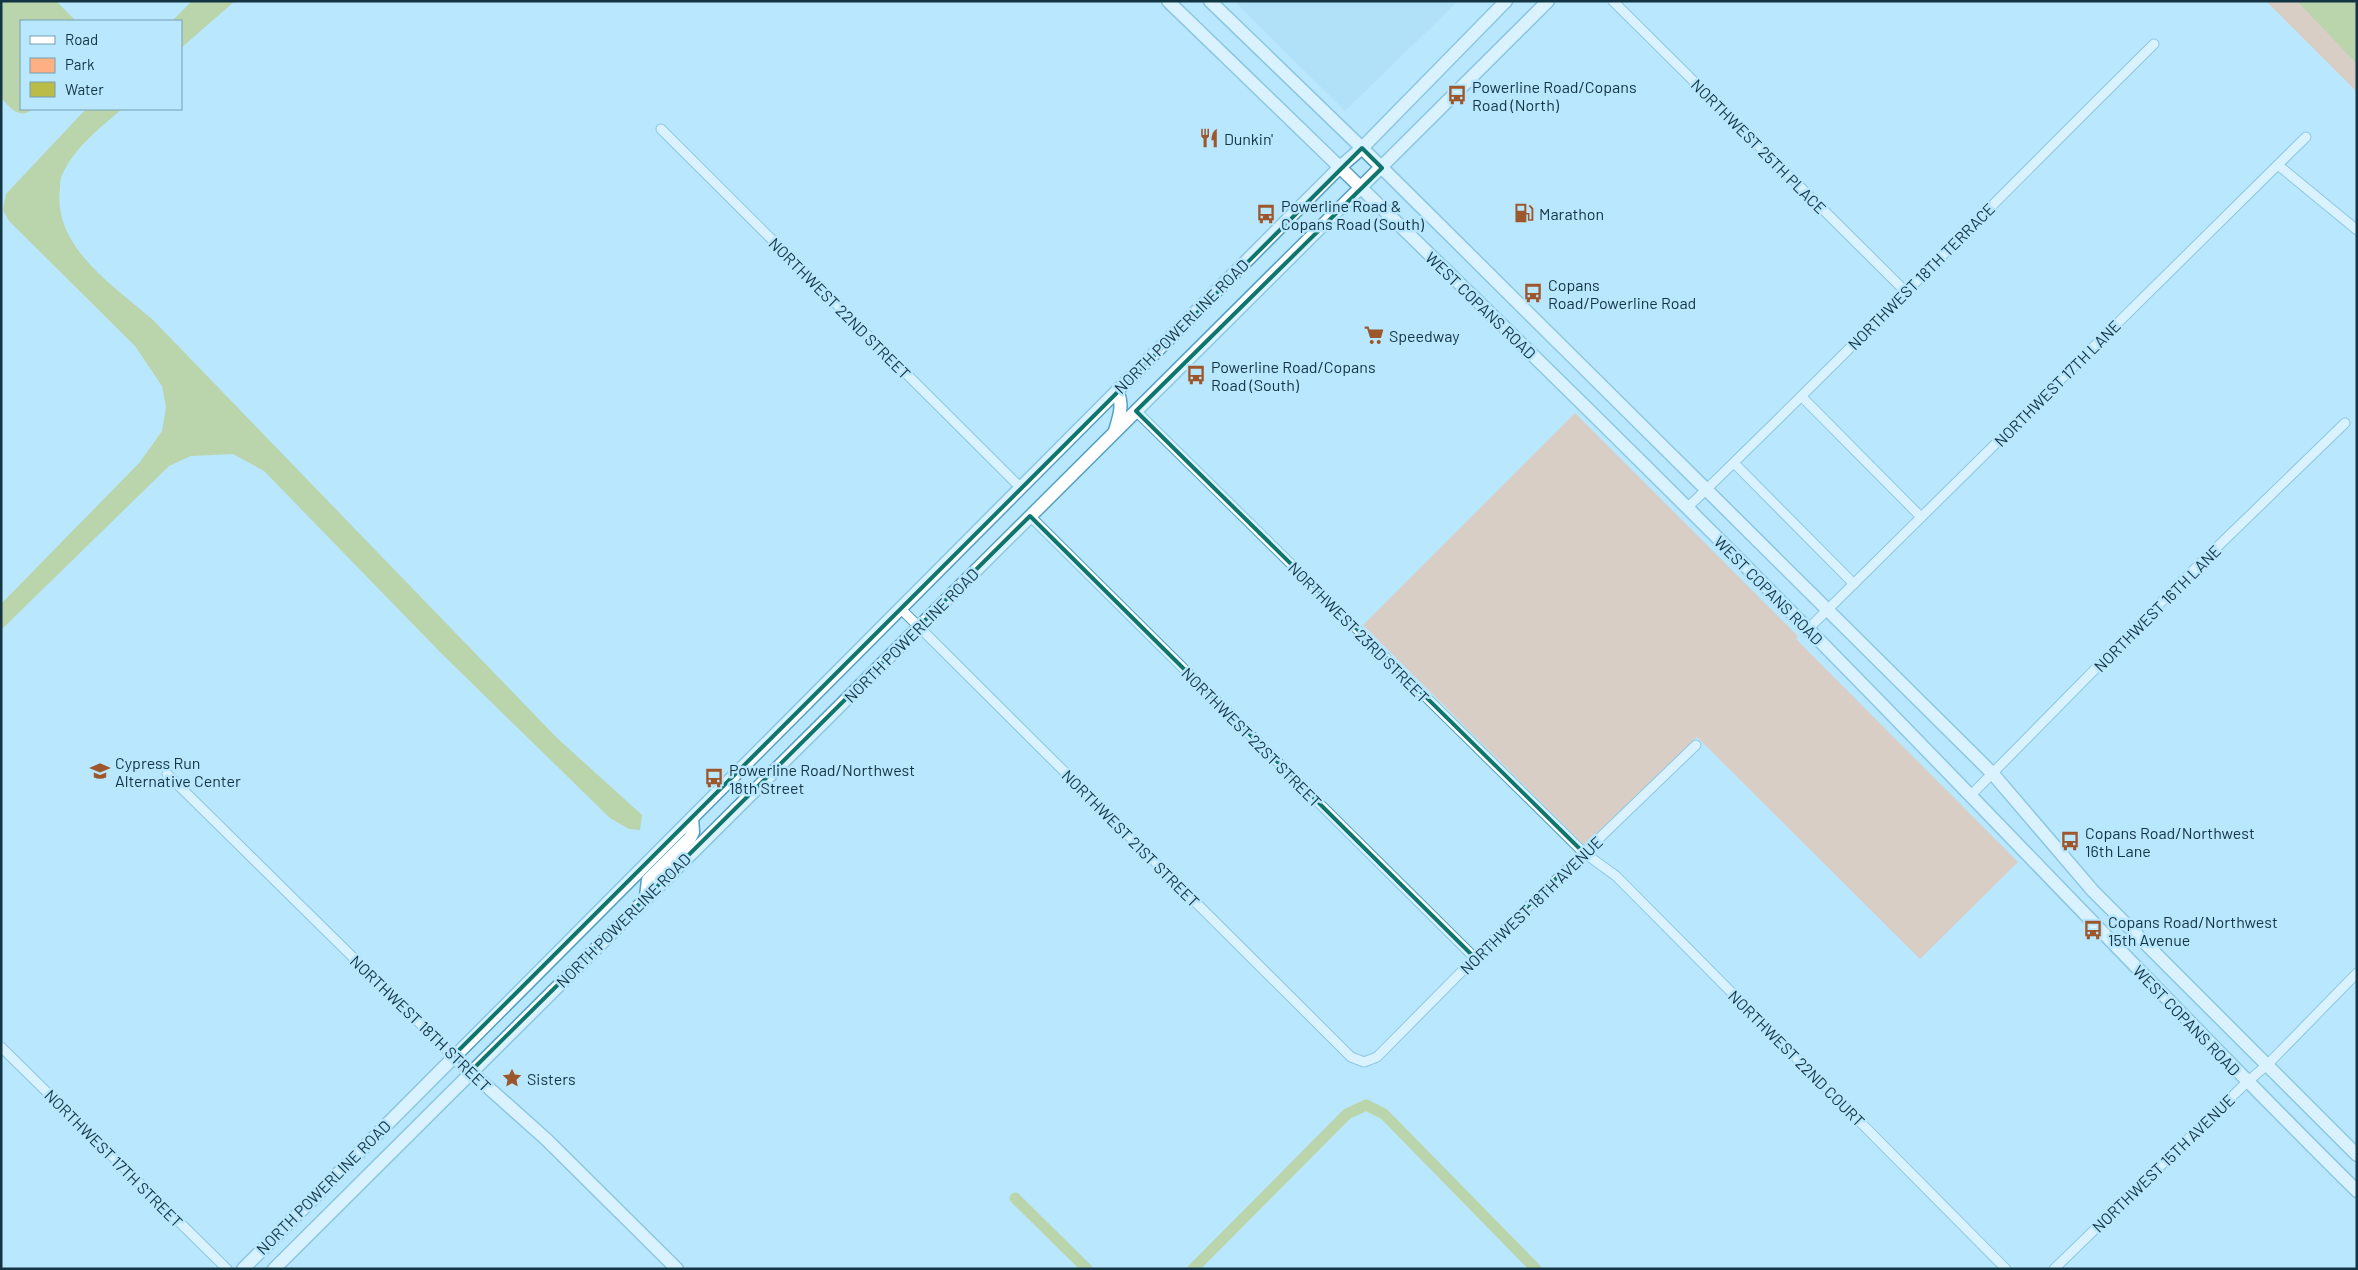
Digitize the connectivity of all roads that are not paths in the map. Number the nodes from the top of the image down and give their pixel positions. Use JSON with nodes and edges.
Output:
{"nodes":[{"id":1,"x":1168,"y":1,"type":"edge"},
{"id":2,"x":1210,"y":1,"type":"edge"},
{"id":3,"x":1506,"y":1,"type":"edge"},
{"id":4,"x":1548,"y":1,"type":"edge"},
{"id":5,"x":1613,"y":1,"type":"edge"},
{"id":6,"x":2154,"y":44,"type":"dead end"},
{"id":7,"x":661,"y":129,"type":"dead end"},
{"id":8,"x":2306,"y":137,"type":"dead end"},
{"id":9,"x":1362,"y":148,"type":"junction"},
{"id":10,"x":2278,"y":165,"type":"junction"},
{"id":11,"x":1340,"y":167,"type":"junction"},
{"id":12,"x":1382,"y":168,"type":"junction"},
{"id":13,"x":1361,"y":187,"type":"junction"},
{"id":14,"x":2357,"y":230,"type":"edge"},
{"id":15,"x":1905,"y":291,"type":"junction"},
{"id":16,"x":1117,"y":391,"type":"junction"},
{"id":17,"x":1802,"y":397,"type":"junction"},
{"id":18,"x":1136,"y":411,"type":"junction"},
{"id":19,"x":2345,"y":423,"type":"dead end"},
{"id":20,"x":1115,"y":432,"type":"junction"},
{"id":21,"x":1734,"y":463,"type":"junction"},
{"id":22,"x":1020,"y":487,"type":"junction"},
{"id":23,"x":1707,"y":489,"type":"junction"},
{"id":24,"x":1687,"y":508,"type":"junction"},
{"id":25,"x":1030,"y":516,"type":"junction"},
{"id":26,"x":1921,"y":517,"type":"junction"},
{"id":27,"x":1854,"y":584,"type":"junction"},
{"id":28,"x":901,"y":609,"type":"junction"},
{"id":29,"x":1827,"y":610,"type":"junction"},
{"id":30,"x":919,"y":627,"type":"junction"},
{"id":31,"x":1808,"y":629,"type":"junction"},
{"id":32,"x":1696,"y":745,"type":"dead end"},
{"id":33,"x":167,"y":774,"type":"dead end"},
{"id":34,"x":1993,"y":774,"type":"junction"},
{"id":35,"x":1971,"y":795,"type":"junction"},
{"id":36,"x":692,"y":818,"type":"junction"},
{"id":37,"x":1583,"y":852,"type":"junction"},
{"id":38,"x":646,"y":897,"type":"junction"},
{"id":39,"x":1475,"y":958,"type":"junction"},
{"id":40,"x":2357,"y":973,"type":"edge"},
{"id":41,"x":1,"y":1047,"type":"edge"},
{"id":42,"x":453,"y":1056,"type":"junction"},
{"id":43,"x":1364,"y":1062,"type":"joint"},
{"id":44,"x":2267,"y":1065,"type":"junction"},
{"id":45,"x":470,"y":1072,"type":"junction"},
{"id":46,"x":2246,"y":1082,"type":"junction"},
{"id":47,"x":2357,"y":1155,"type":"edge"},
{"id":48,"x":2357,"y":1192,"type":"edge"},
{"id":49,"x":256,"y":1256,"type":"junction"},
{"id":50,"x":227,"y":1269,"type":"edge"},
{"id":51,"x":243,"y":1269,"type":"edge"},
{"id":52,"x":251,"y":1269,"type":"edge"},
{"id":53,"x":274,"y":1269,"type":"edge"},
{"id":54,"x":677,"y":1269,"type":"edge"},
{"id":55,"x":2006,"y":1269,"type":"edge"},
{"id":56,"x":2054,"y":1269,"type":"edge"}],
"edges":[{"from":1,"to":11,"type":"main road","name":"WEST COPANS ROAD"},
{"from":2,"to":9,"type":"main road","name":"WEST COPANS ROAD"},
{"from":3,"to":9,"type":"main road","name":"NORTH POWERLINE ROAD"},
{"from":4,"to":12,"type":"main road","name":"NORTH POWERLINE ROAD"},
{"from":5,"to":15,"type":"street","name":"NORTHWEST 25TH PLACE"},
{"from":6,"to":15,"type":"street","name":"NORTHWEST 18TH TERRACE"},
{"from":7,"to":22,"type":"street","name":"NORTHWEST 22ND STREET"},
{"from":8,"to":10,"type":"street","name":"NORTHWEST 17TH LANE"},
{"from":9,"to":11,"type":"main road","name":"NORTH POWERLINE ROAD"},
{"from":9,"to":12,"type":"main road","name":"WEST COPANS ROAD"},
{"from":10,"to":14,"type":"street"},
{"from":10,"to":26,"type":"street","name":"NORTHWEST 17TH LANE"},
{"from":11,"to":13,"type":"main road","name":"WEST COPANS ROAD"},
{"from":11,"to":16,"type":"main road","name":"NORTH POWERLINE ROAD"},
{"from":12,"to":13,"type":"main road","name":"NORTH POWERLINE ROAD"},
{"from":12,"to":23,"type":"main road","name":"WEST COPANS ROAD"},
{"from":13,"to":18,"type":"main road","name":"NORTH POWERLINE ROAD"},
{"from":13,"to":24,"type":"main road","name":"WEST COPANS ROAD"},
{"from":15,"to":17,"type":"street","name":"NORTHWEST 18TH TERRACE"},
{"from":16,"to":20,"type":"main road"},
{"from":16,"to":22,"type":"main road","name":"NORTH POWERLINE ROAD"},
{"from":17,"to":21,"type":"street","name":"NORTHWEST 18TH TERRACE"},
{"from":17,"to":26,"type":"street"},
{"from":18,"to":20,"type":"main road","name":"NORTH POWERLINE ROAD"},
{"from":18,"to":37,"type":"street","name":"NORTHWEST 23RD STREET"},
{"from":19,"to":34,"type":"street","name":"NORTHWEST 16TH LANE"},
{"from":20,"to":25,"type":"main road","name":"NORTH POWERLINE ROAD"},
{"from":21,"to":23,"type":"street","name":"NORTHWEST 18TH TERRACE"},
{"from":21,"to":27,"type":"street"},
{"from":22,"to":28,"type":"main road","name":"NORTH POWERLINE ROAD"},
{"from":23,"to":24,"type":"street","name":"NORTHWEST 18TH TERRACE"},
{"from":23,"to":29,"type":"main road","name":"WEST COPANS ROAD"},
{"from":24,"to":31,"type":"main road","name":"WEST COPANS ROAD"},
{"from":25,"to":30,"type":"main road","name":"NORTH POWERLINE ROAD"},
{"from":25,"to":39,"type":"street","name":"NORTHWEST 22ST STREET"},
{"from":26,"to":27,"type":"street","name":"NORTHWEST 17TH LANE"},
{"from":27,"to":29,"type":"street","name":"NORTHWEST 17TH LANE"},
{"from":28,"to":30,"type":"street","name":"NORTHWEST 21ST STREET"},
{"from":28,"to":36,"type":"main road","name":"NORTH POWERLINE ROAD"},
{"from":29,"to":31,"type":"street","name":"NORTHWEST 17TH LANE"},
{"from":29,"to":34,"type":"main road","name":"WEST COPANS ROAD"},
{"from":30,"to":38,"type":"main road","name":"NORTH POWERLINE ROAD"},
{"from":30,"to":43,"type":"street","name":"NORTHWEST 21ST STREET"},
{"from":31,"to":35,"type":"main road","name":"WEST COPANS ROAD"},
{"from":32,"to":37,"type":"street","name":"NORTHWEST 18TH AVENUE"},
{"from":33,"to":42,"type":"street","name":"NORTHWEST 18TH STREET"},
{"from":34,"to":35,"type":"street","name":"NORTHWEST 16TH LANE"},
{"from":34,"to":44,"type":"main road","name":"WEST COPANS ROAD"},
{"from":35,"to":46,"type":"main road","name":"WEST COPANS ROAD"},
{"from":36,"to":38,"type":"main road"},
{"from":36,"to":42,"type":"main road","name":"NORTH POWERLINE ROAD"},
{"from":37,"to":39,"type":"street","name":"NORTHWEST 18TH AVENUE"},
{"from":37,"to":55,"type":"street","name":"NORTHWEST 22ND COURT"},
{"from":38,"to":45,"type":"main road","name":"NORTH POWERLINE ROAD"},
{"from":39,"to":43,"type":"street","name":"NORTHWEST 18TH AVENUE"},
{"from":40,"to":44,"type":"street","name":"NORTHWEST 15TH AVENUE"},
{"from":41,"to":50,"type":"street","name":"NORTHWEST 17TH STREET"},
{"from":42,"to":45,"type":"main road","name":"NORTHWEST 18TH STREET"},
{"from":42,"to":49,"type":"main road","name":"NORTH POWERLINE ROAD"},
{"from":44,"to":46,"type":"street","name":"NORTHWEST 15TH AVENUE"},
{"from":44,"to":47,"type":"main road","name":"WEST COPANS ROAD"},
{"from":45,"to":53,"type":"main road","name":"NORTH POWERLINE ROAD"},
{"from":45,"to":54,"type":"main road","name":"NORTHWEST 18TH STREET"},
{"from":46,"to":48,"type":"main road","name":"WEST COPANS ROAD"},
{"from":46,"to":56,"type":"street","name":"NORTHWEST 15TH AVENUE"},
{"from":49,"to":51,"type":"main road","name":"NORTH POWERLINE ROAD"},
{"from":49,"to":52,"type":"main road"}]}
